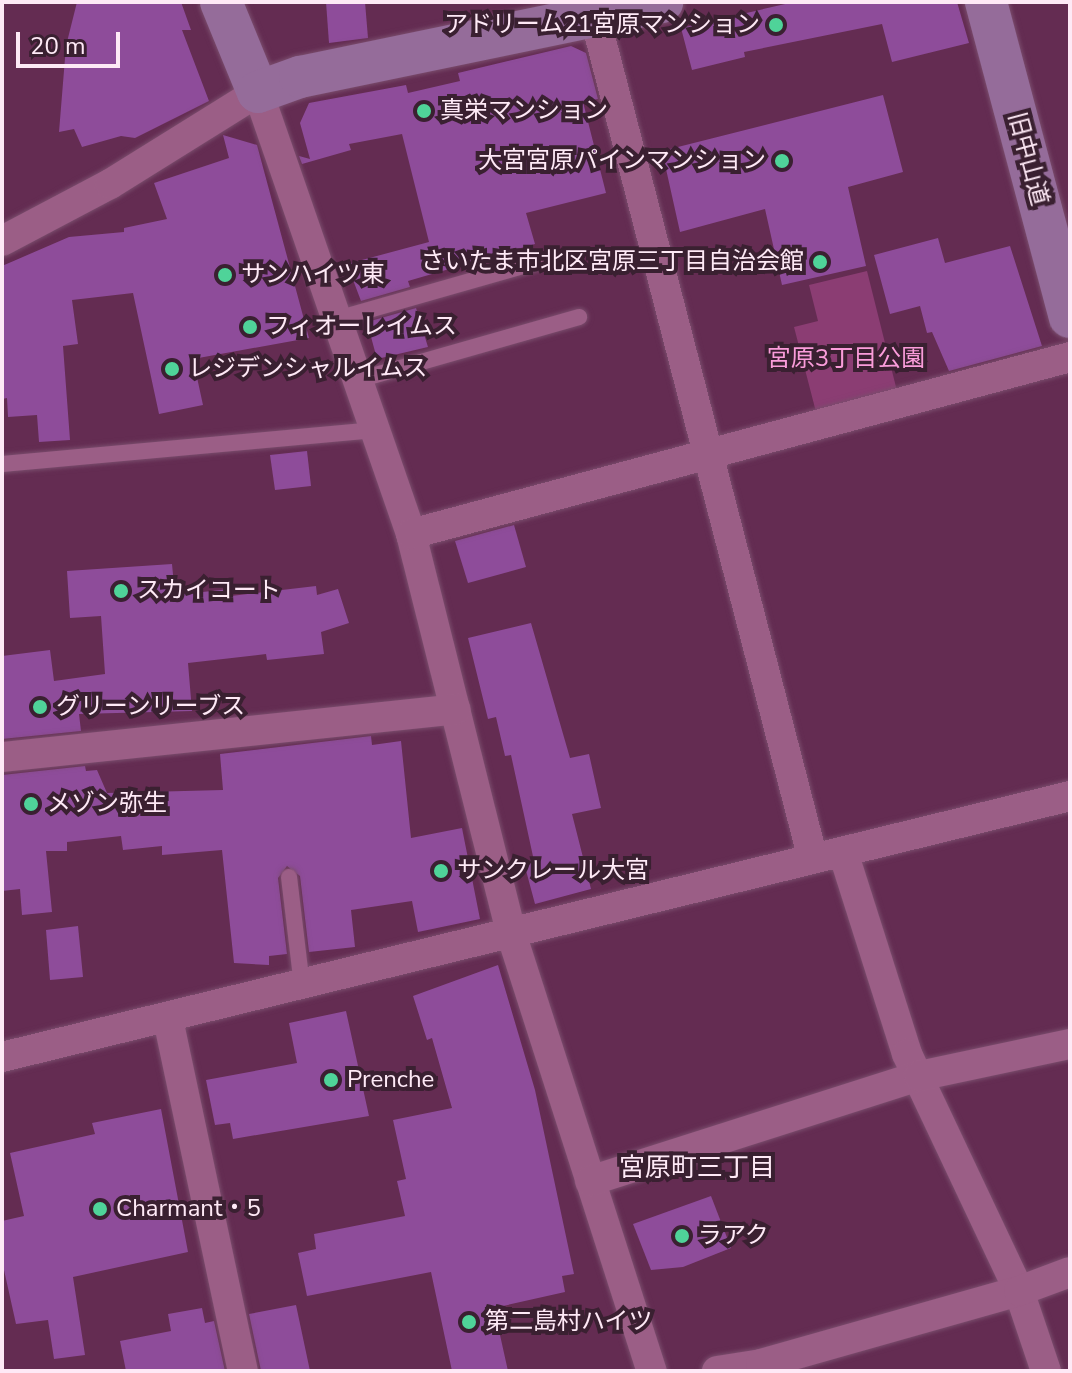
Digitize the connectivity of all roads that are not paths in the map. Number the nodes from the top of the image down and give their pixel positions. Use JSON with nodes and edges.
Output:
{"nodes":[{"id":1,"x":221,"y":2,"type":"edge"},
{"id":2,"x":662,"y":2,"type":"edge"},
{"id":3,"x":986,"y":2,"type":"edge"},
{"id":4,"x":592,"y":9,"type":"edge"},
{"id":5,"x":258,"y":92,"type":"junction"},
{"id":6,"x":2,"y":241,"type":"edge"},
{"id":7,"x":537,"y":262,"type":"dead end"},
{"id":8,"x":579,"y":317,"type":"dead end"},
{"id":9,"x":1070,"y":317,"type":"edge"},
{"id":10,"x":337,"y":319,"type":"junction"},
{"id":11,"x":1070,"y":357,"type":"edge"},
{"id":12,"x":358,"y":380,"type":"junction"},
{"id":13,"x":375,"y":430,"type":"junction"},
{"id":14,"x":709,"y":456,"type":"junction"},
{"id":15,"x":2,"y":464,"type":"edge"},
{"id":16,"x":411,"y":534,"type":"junction"},
{"id":17,"x":455,"y":709,"type":"junction"},
{"id":18,"x":2,"y":757,"type":"edge"},
{"id":19,"x":1070,"y":796,"type":"edge"},
{"id":20,"x":843,"y":852,"type":"junction"},
{"id":21,"x":813,"y":859,"type":"junction"},
{"id":22,"x":289,"y":877,"type":"dead end"},
{"id":23,"x":511,"y":933,"type":"junction"},
{"id":24,"x":302,"y":986,"type":"junction"},
{"id":25,"x":168,"y":1019,"type":"junction"},
{"id":26,"x":1070,"y":1044,"type":"edge"},
{"id":27,"x":2,"y":1057,"type":"edge"},
{"id":28,"x":919,"y":1076,"type":"junction"},
{"id":29,"x":590,"y":1181,"type":"junction"},
{"id":30,"x":1070,"y":1272,"type":"edge"},
{"id":31,"x":1019,"y":1291,"type":"junction"},
{"id":32,"x":243,"y":1371,"type":"edge"},
{"id":33,"x":652,"y":1371,"type":"edge"},
{"id":34,"x":717,"y":1371,"type":"edge"},
{"id":35,"x":1046,"y":1371,"type":"edge"}],
"edges":[{"from":1,"to":5,"type":"street"},
{"from":2,"to":4,"type":"street"},
{"from":3,"to":9,"type":"street","name":"旧中山道"},
{"from":4,"to":5,"type":"street"},
{"from":4,"to":14,"type":"street"},
{"from":5,"to":6,"type":"street"},
{"from":5,"to":10,"type":"street"},
{"from":7,"to":10,"type":"lane"},
{"from":8,"to":12,"type":"lane"},
{"from":10,"to":12,"type":"street"},
{"from":11,"to":14,"type":"street"},
{"from":12,"to":13,"type":"street"},
{"from":13,"to":15,"type":"lane"},
{"from":13,"to":16,"type":"street"},
{"from":14,"to":16,"type":"street"},
{"from":14,"to":21,"type":"street"},
{"from":16,"to":17,"type":"street"},
{"from":17,"to":18,"type":"street"},
{"from":17,"to":23,"type":"street"},
{"from":19,"to":20,"type":"street"},
{"from":20,"to":21,"type":"street"},
{"from":20,"to":28,"type":"street"},
{"from":21,"to":23,"type":"street"},
{"from":22,"to":24,"type":"lane"},
{"from":23,"to":24,"type":"street"},
{"from":23,"to":29,"type":"street"},
{"from":24,"to":25,"type":"street"},
{"from":25,"to":27,"type":"street"},
{"from":25,"to":32,"type":"street"},
{"from":26,"to":28,"type":"street"},
{"from":28,"to":29,"type":"street"},
{"from":28,"to":31,"type":"street"},
{"from":29,"to":33,"type":"street"},
{"from":30,"to":31,"type":"street"},
{"from":31,"to":34,"type":"street"},
{"from":31,"to":35,"type":"street"}]}
